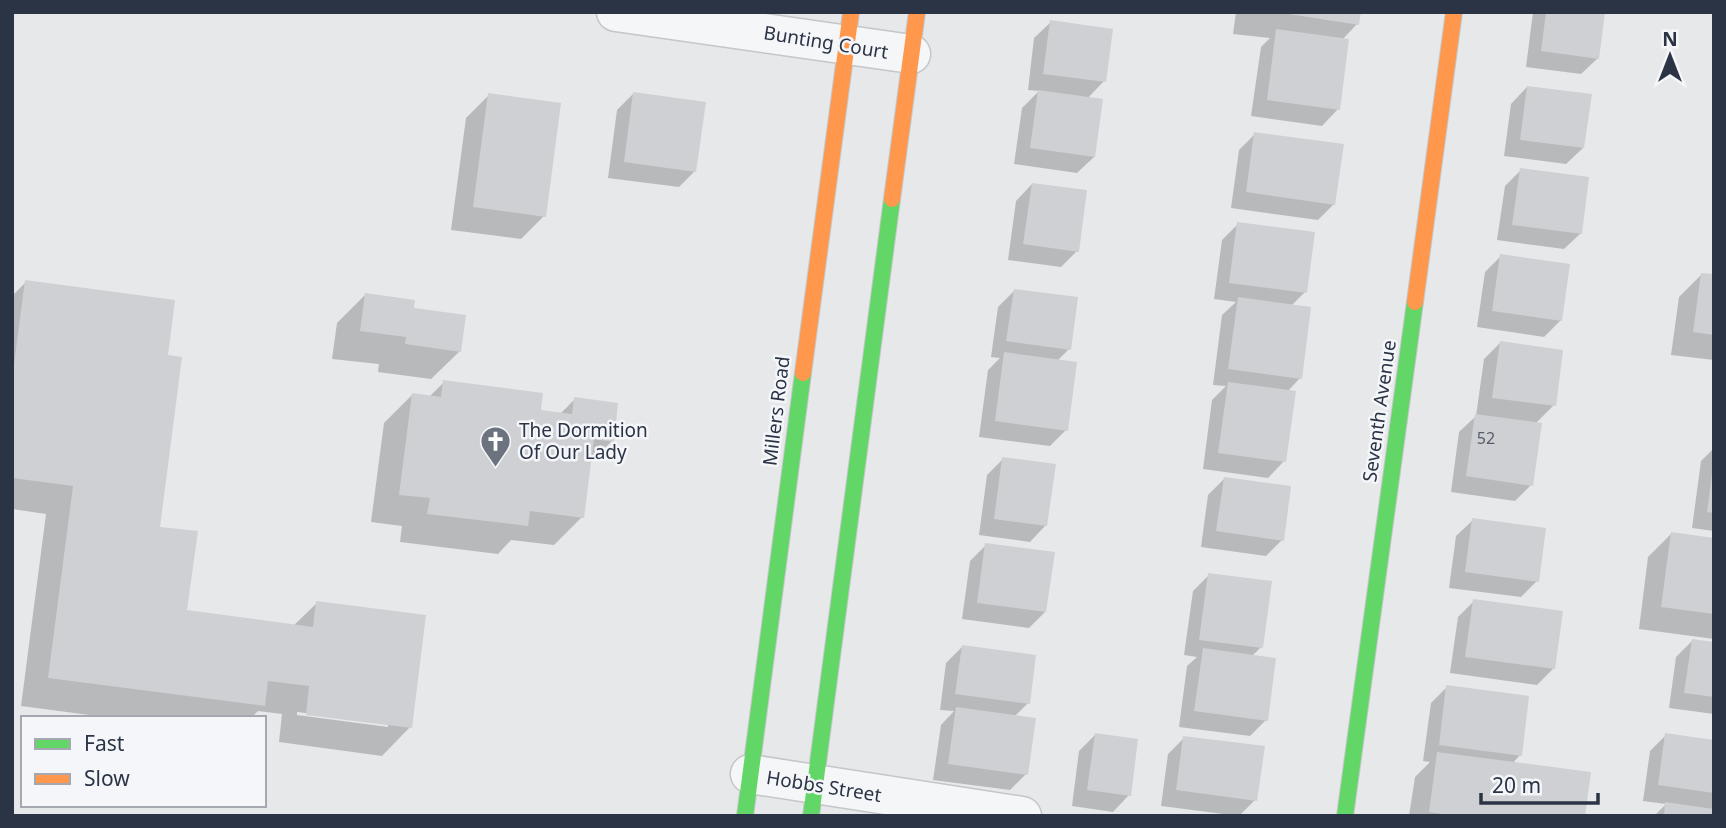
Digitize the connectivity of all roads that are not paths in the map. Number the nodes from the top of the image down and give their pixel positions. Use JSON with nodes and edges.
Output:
{"nodes":[{"id":1,"x":617,"y":12,"type":"edge"},
{"id":2,"x":917,"y":12,"type":"edge"},
{"id":3,"x":1454,"y":12,"type":"edge"},
{"id":4,"x":849,"y":28,"type":"edge"},
{"id":5,"x":911,"y":54,"type":"junction"},
{"id":6,"x":750,"y":774,"type":"junction"},
{"id":7,"x":813,"y":800,"type":"edge"},
{"id":8,"x":745,"y":816,"type":"edge"},
{"id":9,"x":1023,"y":816,"type":"edge"},
{"id":10,"x":1345,"y":816,"type":"edge"}],
"edges":[{"from":1,"to":4,"type":"street","name":"Bunting Court"},
{"from":2,"to":5,"type":"main road"},
{"from":3,"to":10,"type":"main road","name":"Seventh Avenue"},
{"from":4,"to":5,"type":"street","name":"Bunting Court"},
{"from":4,"to":6,"type":"main road","name":"Millers Road"},
{"from":5,"to":7,"type":"main road"},
{"from":6,"to":7,"type":"street","name":"Hobbs Street"},
{"from":6,"to":8,"type":"main road","name":"Millers Road"},
{"from":7,"to":9,"type":"street","name":"Hobbs Street"}]}
